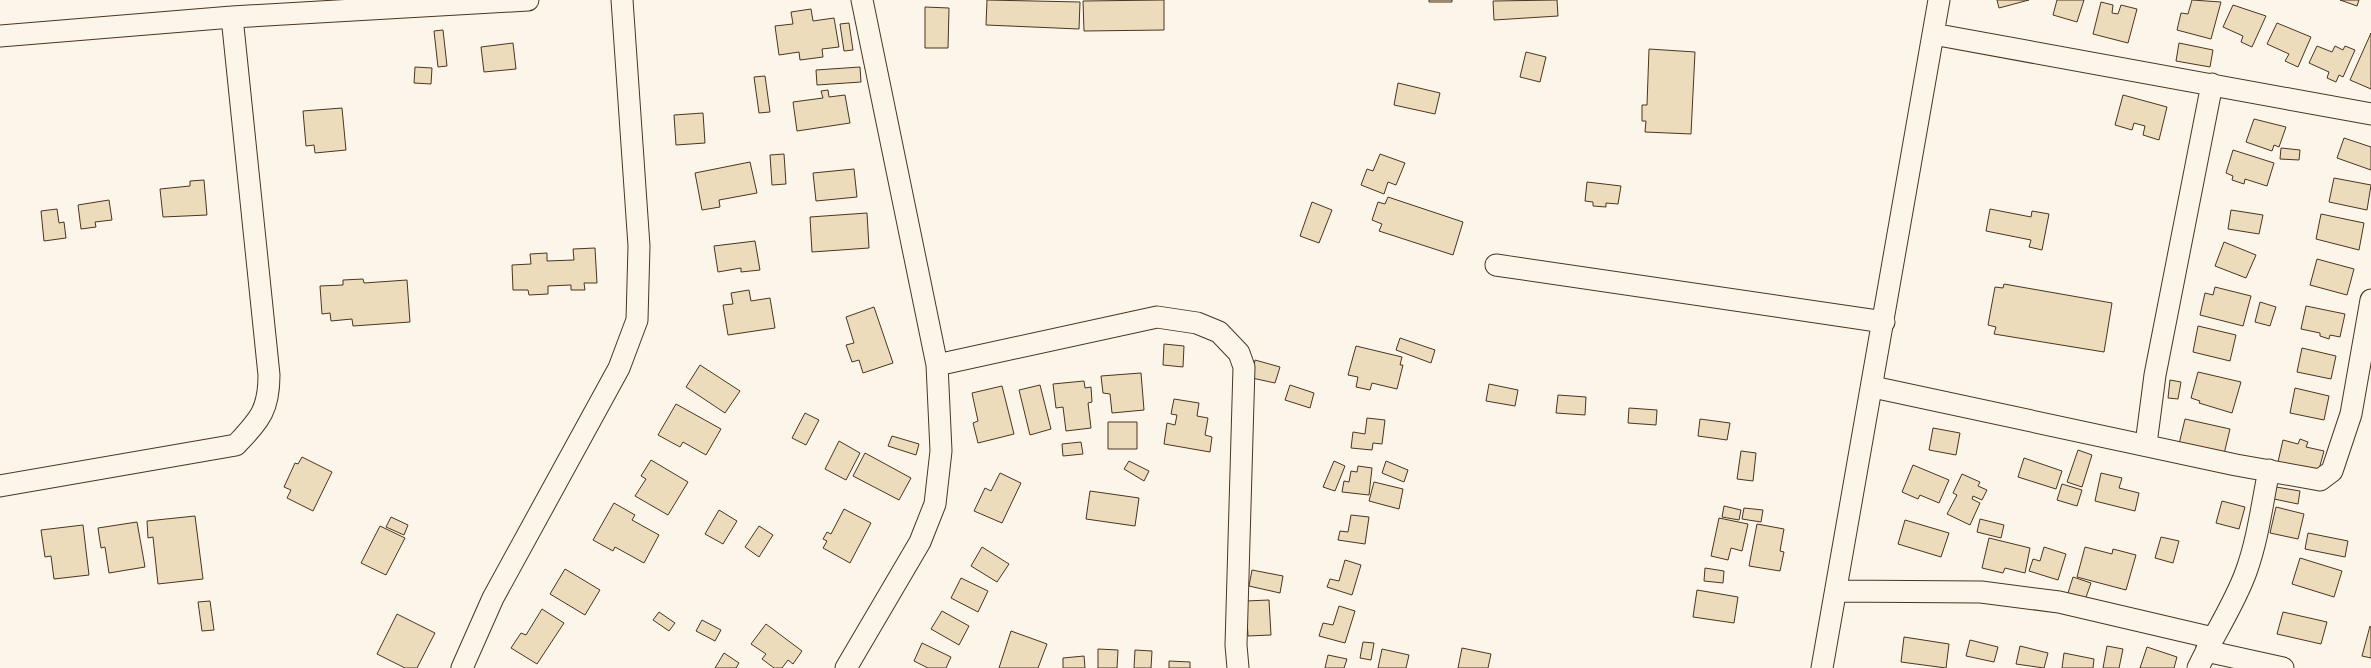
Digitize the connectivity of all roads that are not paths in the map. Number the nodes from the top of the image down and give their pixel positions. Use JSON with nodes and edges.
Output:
{"nodes":[{"id":1,"x":528,"y":0,"type":"edge"},
{"id":2,"x":622,"y":0,"type":"edge"},
{"id":3,"x":862,"y":0,"type":"edge"},
{"id":4,"x":1939,"y":0,"type":"edge"},
{"id":5,"x":307,"y":6,"type":"edge"},
{"id":6,"x":232,"y":17,"type":"junction"},
{"id":7,"x":1933,"y":34,"type":"junction"},
{"id":8,"x":0,"y":36,"type":"edge"},
{"id":9,"x":2212,"y":84,"type":"junction"},
{"id":10,"x":2371,"y":114,"type":"edge"},
{"id":11,"x":1496,"y":265,"type":"dead end"},
{"id":12,"x":2371,"y":300,"type":"edge"},
{"id":13,"x":1884,"y":322,"type":"junction"},
{"id":14,"x":937,"y":365,"type":"junction"},
{"id":15,"x":1873,"y":387,"type":"junction"},
{"id":16,"x":2146,"y":444,"type":"junction"},
{"id":17,"x":2269,"y":470,"type":"junction"},
{"id":18,"x":0,"y":486,"type":"edge"},
{"id":19,"x":1836,"y":591,"type":"junction"},
{"id":20,"x":2206,"y":652,"type":"edge"},
{"id":21,"x":462,"y":668,"type":"edge"},
{"id":22,"x":846,"y":668,"type":"edge"},
{"id":23,"x":1238,"y":668,"type":"edge"},
{"id":24,"x":1822,"y":668,"type":"edge"},
{"id":25,"x":2283,"y":668,"type":"edge"}],
"edges":[{"from":1,"to":5,"type":"street"},
{"from":2,"to":21,"type":"street"},
{"from":3,"to":14,"type":"street"},
{"from":4,"to":7,"type":"street"},
{"from":5,"to":6,"type":"street"},
{"from":6,"to":8,"type":"street"},
{"from":6,"to":18,"type":"street"},
{"from":7,"to":9,"type":"street"},
{"from":7,"to":13,"type":"street"},
{"from":9,"to":10,"type":"street"},
{"from":9,"to":16,"type":"street"},
{"from":11,"to":13,"type":"street"},
{"from":12,"to":17,"type":"street"},
{"from":13,"to":15,"type":"street"},
{"from":14,"to":22,"type":"street"},
{"from":14,"to":23,"type":"street"},
{"from":15,"to":16,"type":"street"},
{"from":15,"to":19,"type":"street"},
{"from":16,"to":17,"type":"street"},
{"from":17,"to":20,"type":"street"},
{"from":19,"to":20,"type":"street"},
{"from":19,"to":24,"type":"street"},
{"from":20,"to":25,"type":"street"}]}
